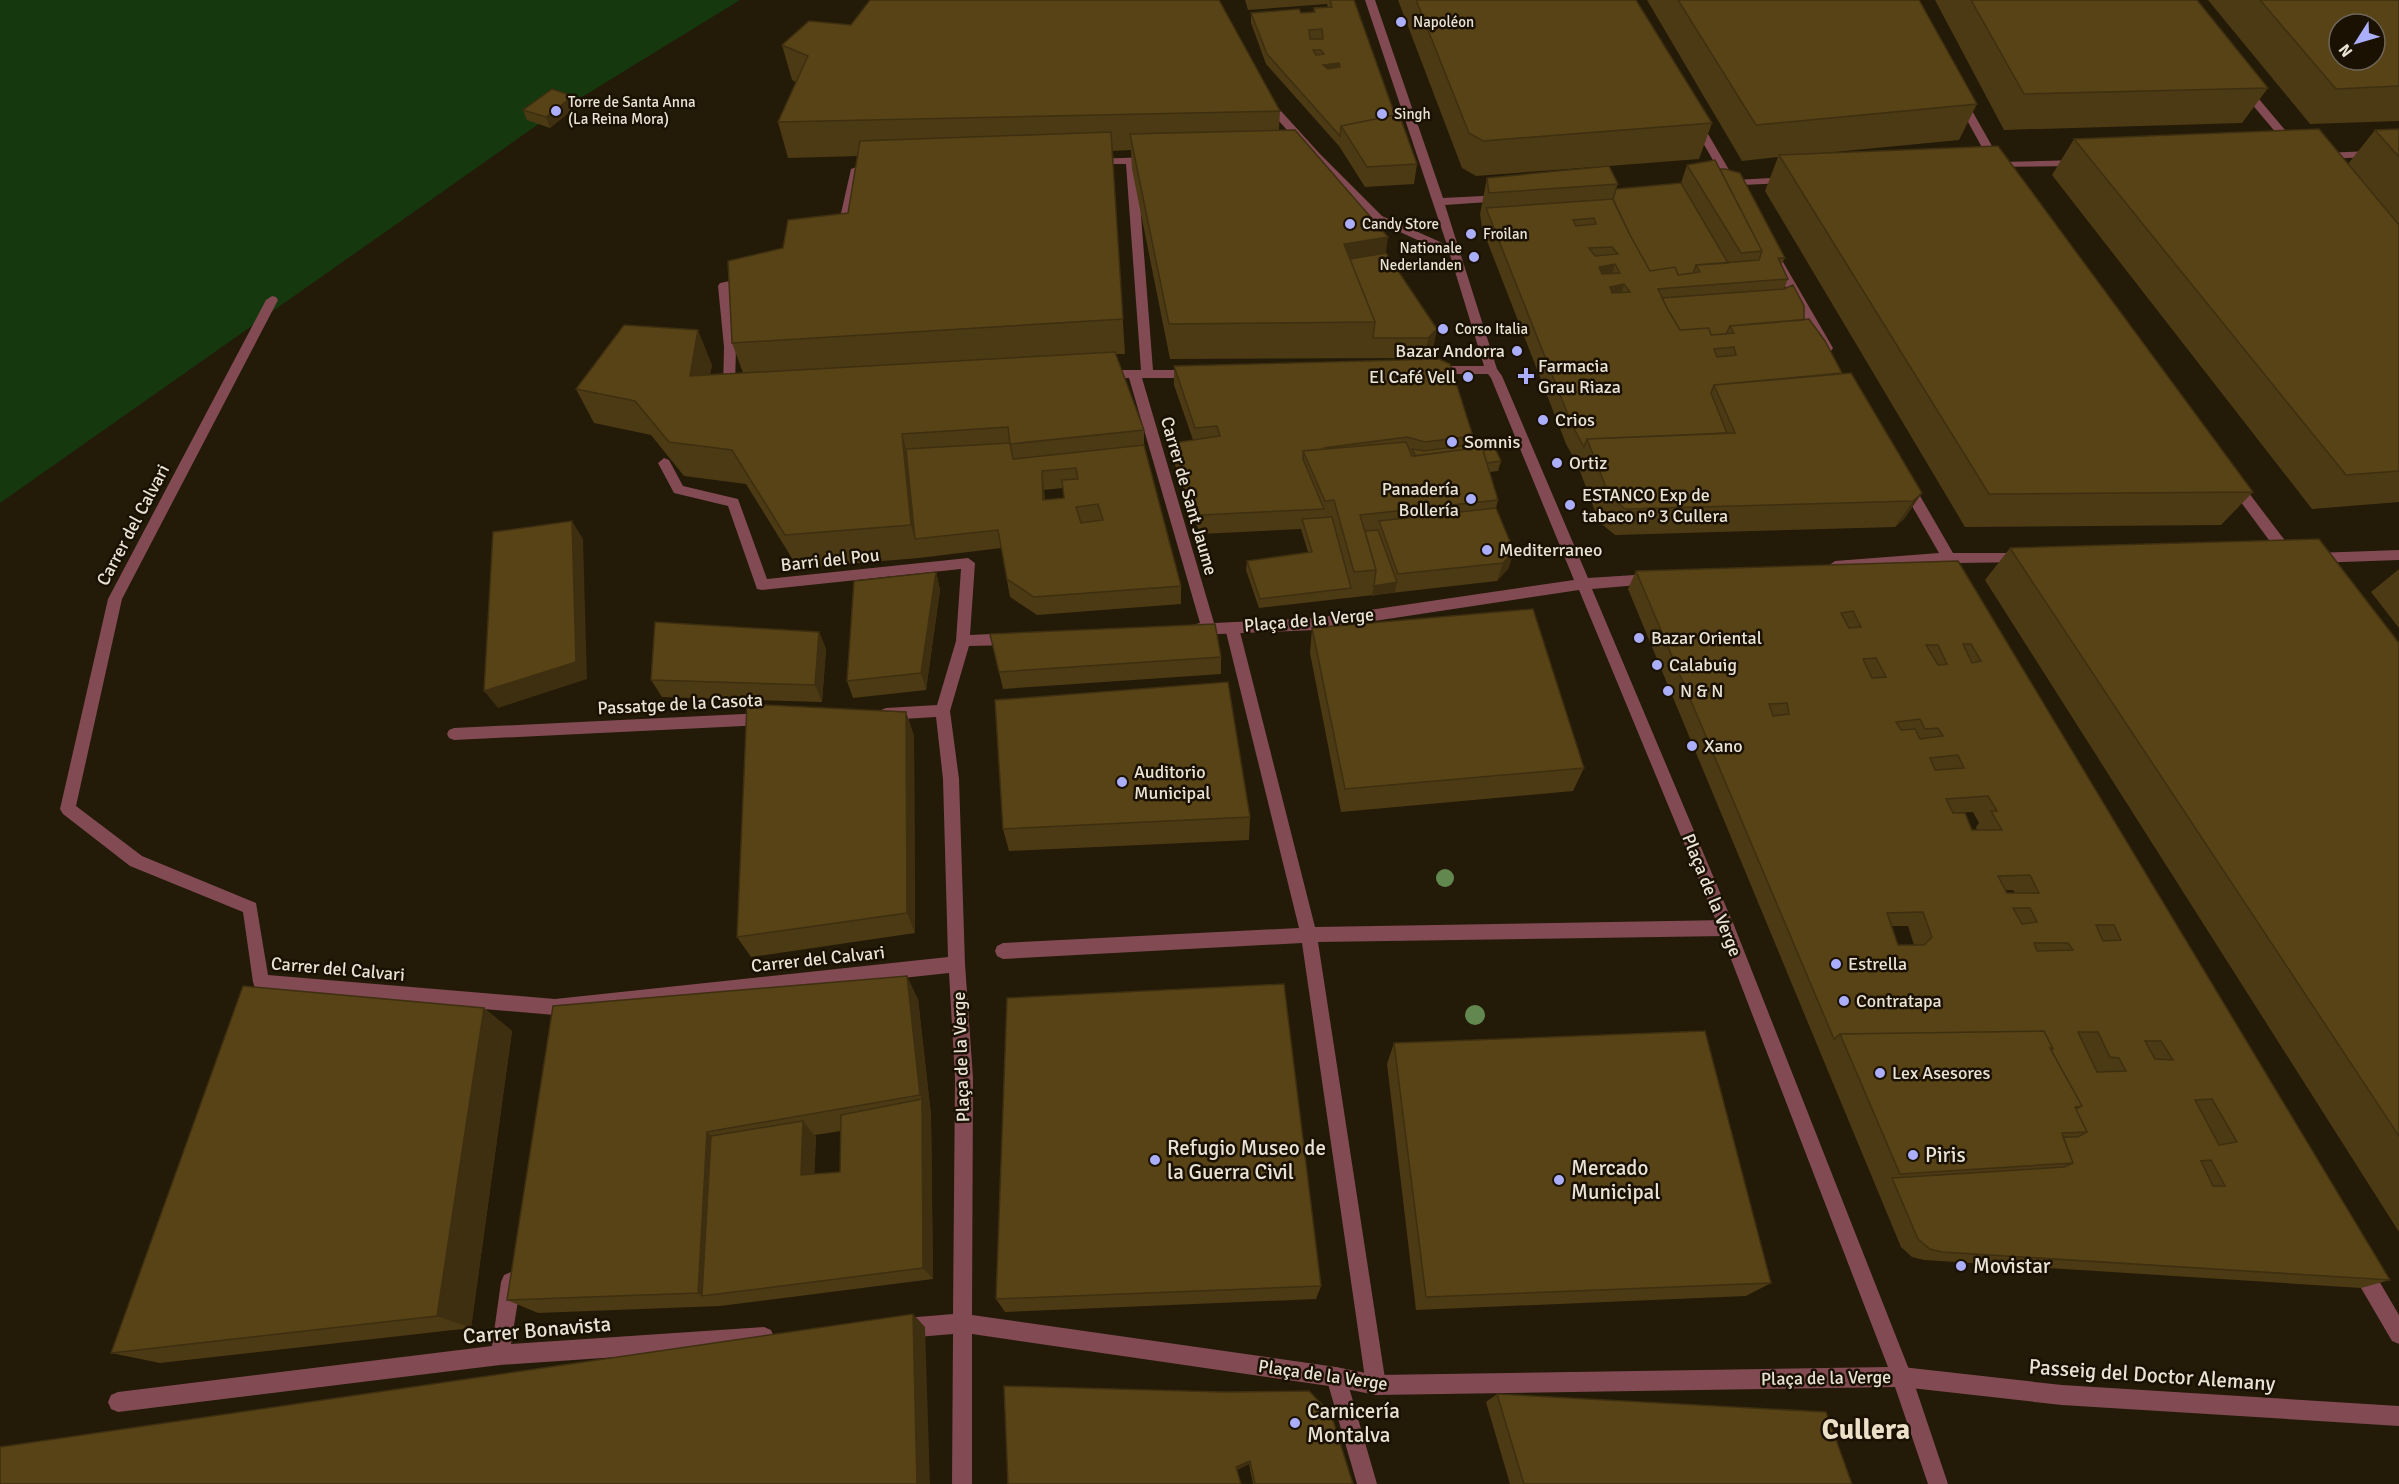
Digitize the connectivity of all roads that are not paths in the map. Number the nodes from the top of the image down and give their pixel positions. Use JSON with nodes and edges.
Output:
{"nodes":[{"id":1,"x":1370,"y":0,"type":"edge"},
{"id":2,"x":2236,"y":78,"type":"edge"},
{"id":3,"x":1957,"y":93,"type":"edge"},
{"id":4,"x":1263,"y":98,"type":"edge"},
{"id":5,"x":1690,"y":112,"type":"edge"},
{"id":6,"x":2399,"y":153,"type":"edge"},
{"id":7,"x":1166,"y":159,"type":"edge"},
{"id":8,"x":1131,"y":160,"type":"junction"},
{"id":9,"x":1085,"y":162,"type":"edge"},
{"id":10,"x":2091,"y":162,"type":"edge"},
{"id":11,"x":1974,"y":167,"type":"edge"},
{"id":12,"x":862,"y":169,"type":"edge"},
{"id":13,"x":2000,"y":170,"type":"junction"},
{"id":14,"x":1801,"y":179,"type":"edge"},
{"id":15,"x":1708,"y":185,"type":"edge"},
{"id":16,"x":1735,"y":189,"type":"junction"},
{"id":17,"x":1509,"y":197,"type":"edge"},
{"id":18,"x":1439,"y":202,"type":"junction"},
{"id":19,"x":831,"y":241,"type":"edge"},
{"id":20,"x":1455,"y":253,"type":"junction"},
{"id":21,"x":1773,"y":255,"type":"edge"},
{"id":22,"x":758,"y":279,"type":"edge"},
{"id":23,"x":272,"y":300,"type":"dead end"},
{"id":24,"x":1832,"y":356,"type":"edge"},
{"id":25,"x":1491,"y":370,"type":"junction"},
{"id":26,"x":1420,"y":371,"type":"edge"},
{"id":27,"x":1141,"y":373,"type":"junction"},
{"id":28,"x":1207,"y":373,"type":"edge"},
{"id":29,"x":1087,"y":375,"type":"edge"},
{"id":30,"x":741,"y":388,"type":"edge"},
{"id":31,"x":664,"y":463,"type":"edge"},
{"id":32,"x":2229,"y":475,"type":"edge"},
{"id":33,"x":1902,"y":477,"type":"edge"},
{"id":34,"x":2399,"y":555,"type":"edge"},
{"id":35,"x":1949,"y":558,"type":"junction"},
{"id":36,"x":2032,"y":558,"type":"edge"},
{"id":37,"x":2268,"y":559,"type":"edge"},
{"id":38,"x":968,"y":563,"type":"joint"},
{"id":39,"x":2295,"y":564,"type":"junction"},
{"id":40,"x":1819,"y":567,"type":"edge"},
{"id":41,"x":1664,"y":578,"type":"edge"},
{"id":42,"x":1581,"y":584,"type":"junction"},
{"id":43,"x":1972,"y":598,"type":"edge"},
{"id":44,"x":1232,"y":627,"type":"junction"},
{"id":45,"x":1209,"y":628,"type":"junction"},
{"id":46,"x":1185,"y":630,"type":"edge"},
{"id":47,"x":1021,"y":638,"type":"edge"},
{"id":48,"x":963,"y":641,"type":"junction"},
{"id":49,"x":943,"y":711,"type":"junction"},
{"id":50,"x":871,"y":715,"type":"edge"},
{"id":51,"x":776,"y":719,"type":"edge"},
{"id":52,"x":454,"y":734,"type":"dead end"},
{"id":53,"x":1727,"y":928,"type":"junction"},
{"id":54,"x":1309,"y":934,"type":"junction"},
{"id":55,"x":1004,"y":951,"type":"dead end"},
{"id":56,"x":957,"y":964,"type":"junction"},
{"id":57,"x":555,"y":1007,"type":"junction"},
{"id":58,"x":551,"y":1030,"type":"edge"},
{"id":59,"x":2351,"y":1251,"type":"edge"},
{"id":60,"x":514,"y":1262,"type":"edge"},
{"id":61,"x":963,"y":1323,"type":"junction"},
{"id":62,"x":890,"y":1329,"type":"edge"},
{"id":63,"x":2399,"y":1334,"type":"edge"},
{"id":64,"x":783,"y":1336,"type":"edge"},
{"id":65,"x":500,"y":1355,"type":"junction"},
{"id":66,"x":1336,"y":1377,"type":"junction"},
{"id":67,"x":1902,"y":1377,"type":"junction"},
{"id":68,"x":1376,"y":1385,"type":"junction"},
{"id":69,"x":118,"y":1402,"type":"dead end"},
{"id":70,"x":2399,"y":1416,"type":"edge"},
{"id":71,"x":962,"y":1484,"type":"edge"},
{"id":72,"x":1367,"y":1484,"type":"edge"},
{"id":73,"x":1938,"y":1484,"type":"edge"}],
"edges":[{"from":1,"to":18,"type":"street"},
{"from":2,"to":6,"type":"street"},
{"from":3,"to":13,"type":"street"},
{"from":4,"to":20,"type":"street"},
{"from":5,"to":16,"type":"street"},
{"from":7,"to":8,"type":"street"},
{"from":8,"to":9,"type":"street"},
{"from":8,"to":27,"type":"street","name":"Carrer de Sant Jaume"},
{"from":10,"to":13,"type":"street"},
{"from":11,"to":13,"type":"street"},
{"from":12,"to":19,"type":"street"},
{"from":14,"to":16,"type":"street"},
{"from":15,"to":16,"type":"street"},
{"from":17,"to":18,"type":"street"},
{"from":18,"to":20,"type":"street"},
{"from":20,"to":25,"type":"street"},
{"from":21,"to":24,"type":"street"},
{"from":22,"to":30,"type":"street"},
{"from":23,"to":57,"type":"street","name":"Carrer del Calvari"},
{"from":25,"to":26,"type":"street"},
{"from":25,"to":42,"type":"street"},
{"from":27,"to":28,"type":"street"},
{"from":27,"to":29,"type":"street"},
{"from":27,"to":45,"type":"street","name":"Carrer de Sant Jaume"},
{"from":31,"to":38,"type":"street","name":"Barri del Pou"},
{"from":32,"to":39,"type":"street"},
{"from":33,"to":35,"type":"street"},
{"from":34,"to":39,"type":"street"},
{"from":35,"to":36,"type":"street"},
{"from":35,"to":40,"type":"street"},
{"from":35,"to":43,"type":"street"},
{"from":37,"to":39,"type":"street"},
{"from":38,"to":48,"type":"street","name":"Plaça de la Verge"},
{"from":41,"to":42,"type":"street"},
{"from":42,"to":44,"type":"street","name":"Plaça de la Verge"},
{"from":42,"to":53,"type":"street","name":"Plaça de la Verge"},
{"from":44,"to":45,"type":"street","name":"Plaça de la Verge"},
{"from":44,"to":54,"type":"street"},
{"from":45,"to":46,"type":"street","name":"Plaça de la Verge"},
{"from":47,"to":48,"type":"street"},
{"from":48,"to":49,"type":"street","name":"Plaça de la Verge"},
{"from":49,"to":50,"type":"street"},
{"from":49,"to":56,"type":"street","name":"Plaça de la Verge"},
{"from":51,"to":52,"type":"street","name":"Passatge de la Casota"},
{"from":53,"to":54,"type":"street"},
{"from":53,"to":67,"type":"street","name":"Plaça de la Verge"},
{"from":54,"to":55,"type":"street"},
{"from":54,"to":68,"type":"street"},
{"from":56,"to":57,"type":"street","name":"Carrer del Calvari"},
{"from":56,"to":61,"type":"street","name":"Plaça de la Verge"},
{"from":57,"to":58,"type":"street"},
{"from":59,"to":63,"type":"street"},
{"from":60,"to":65,"type":"street"},
{"from":61,"to":62,"type":"street"},
{"from":61,"to":66,"type":"street","name":"Plaça de la Verge"},
{"from":61,"to":71,"type":"street"},
{"from":64,"to":65,"type":"street","name":"Carrer Bonavista"},
{"from":65,"to":69,"type":"street","name":"Carrer Bonavista"},
{"from":66,"to":68,"type":"street","name":"Plaça de la Verge"},
{"from":66,"to":72,"type":"street"},
{"from":67,"to":68,"type":"street","name":"Plaça de la Verge"},
{"from":67,"to":70,"type":"street","name":"Passeig del Doctor Alemany"},
{"from":67,"to":73,"type":"street"}]}
